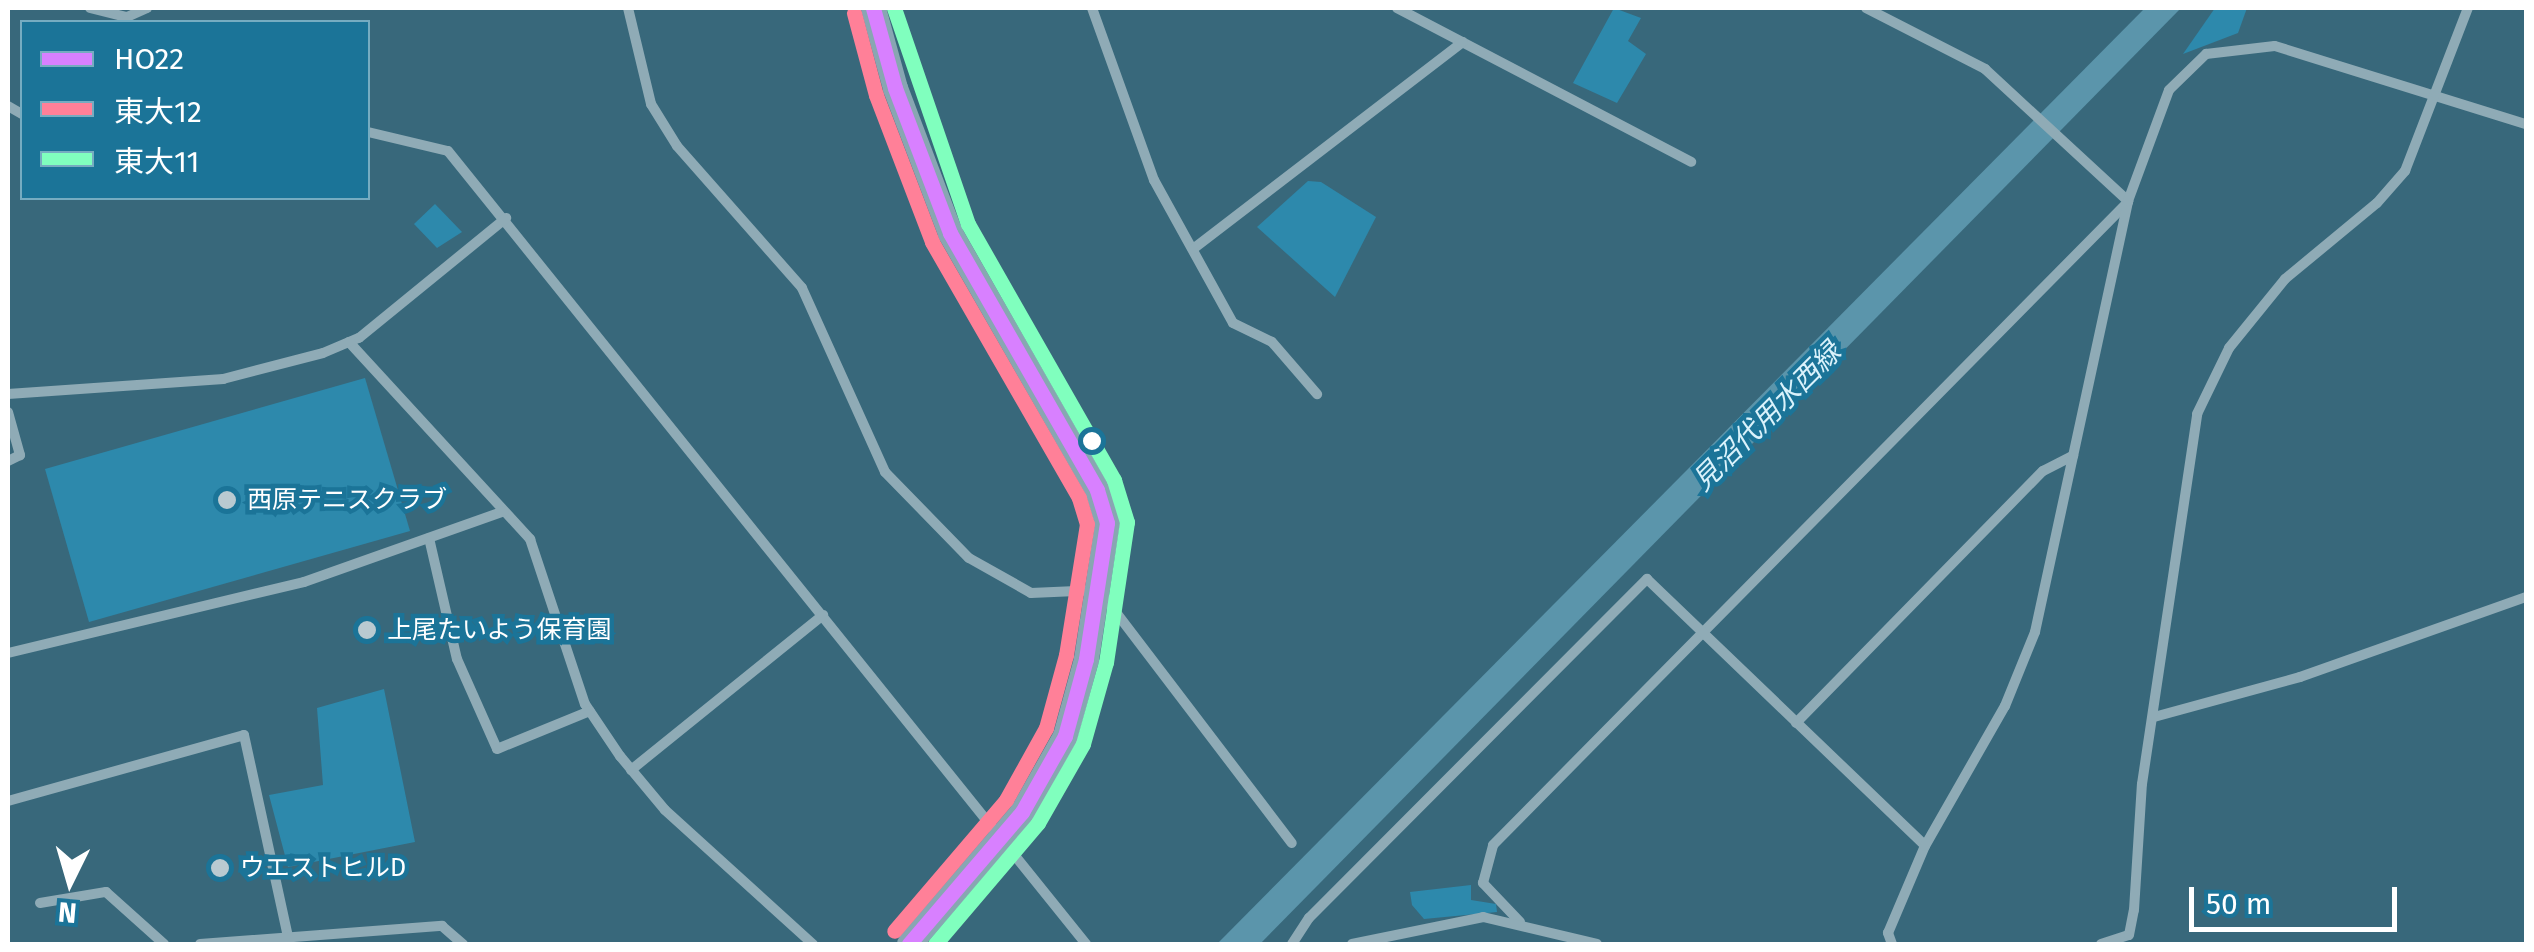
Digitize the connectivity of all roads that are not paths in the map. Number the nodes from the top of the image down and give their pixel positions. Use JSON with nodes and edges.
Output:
{"nodes":[{"id":1,"x":90,"y":8,"type":"edge"},
{"id":2,"x":146,"y":8,"type":"edge"},
{"id":3,"x":628,"y":8,"type":"edge"},
{"id":4,"x":873,"y":8,"type":"edge"},
{"id":5,"x":1092,"y":8,"type":"edge"},
{"id":6,"x":1396,"y":8,"type":"edge"},
{"id":7,"x":1866,"y":8,"type":"edge"},
{"id":8,"x":2468,"y":8,"type":"edge"},
{"id":9,"x":1463,"y":42,"type":"junction"},
{"id":10,"x":2434,"y":95,"type":"junction"},
{"id":11,"x":2526,"y":124,"type":"edge"},
{"id":12,"x":370,"y":132,"type":"edge"},
{"id":13,"x":1692,"y":162,"type":"dead end"},
{"id":14,"x":2128,"y":201,"type":"junction"},
{"id":15,"x":506,"y":218,"type":"junction"},
{"id":16,"x":1193,"y":249,"type":"junction"},
{"id":17,"x":350,"y":342,"type":"junction"},
{"id":18,"x":8,"y":394,"type":"edge"},
{"id":19,"x":1317,"y":394,"type":"dead end"},
{"id":20,"x":8,"y":412,"type":"edge"},
{"id":21,"x":2073,"y":456,"type":"junction"},
{"id":22,"x":8,"y":461,"type":"edge"},
{"id":23,"x":504,"y":511,"type":"junction"},
{"id":24,"x":429,"y":538,"type":"junction"},
{"id":25,"x":1099,"y":590,"type":"junction"},
{"id":26,"x":2526,"y":597,"type":"edge"},
{"id":27,"x":823,"y":614,"type":"junction"},
{"id":28,"x":1703,"y":634,"type":"junction"},
{"id":29,"x":8,"y":641,"type":"edge"},
{"id":30,"x":11,"y":652,"type":"edge"},
{"id":31,"x":590,"y":711,"type":"junction"},
{"id":32,"x":2154,"y":717,"type":"junction"},
{"id":33,"x":1796,"y":723,"type":"junction"},
{"id":34,"x":631,"y":770,"type":"junction"},
{"id":35,"x":8,"y":801,"type":"edge"},
{"id":36,"x":1002,"y":838,"type":"junction"},
{"id":37,"x":1292,"y":843,"type":"dead end"},
{"id":38,"x":1925,"y":846,"type":"junction"},
{"id":39,"x":40,"y":903,"type":"dead end"},
{"id":40,"x":1520,"y":922,"type":"junction"},
{"id":41,"x":289,"y":942,"type":"junction"},
{"id":42,"x":164,"y":944,"type":"edge"},
{"id":43,"x":200,"y":944,"type":"edge"},
{"id":44,"x":463,"y":944,"type":"edge"},
{"id":45,"x":813,"y":944,"type":"edge"},
{"id":46,"x":909,"y":944,"type":"edge"},
{"id":47,"x":1086,"y":944,"type":"edge"},
{"id":48,"x":1292,"y":944,"type":"edge"},
{"id":49,"x":1352,"y":944,"type":"edge"},
{"id":50,"x":1597,"y":944,"type":"edge"},
{"id":51,"x":1892,"y":944,"type":"edge"},
{"id":52,"x":2101,"y":944,"type":"edge"}],
"edges":[{"from":1,"to":2,"type":"street"},
{"from":3,"to":25,"type":"street"},
{"from":4,"to":25,"type":"street"},
{"from":5,"to":16,"type":"street"},
{"from":6,"to":9,"type":"street"},
{"from":7,"to":14,"type":"street"},
{"from":8,"to":10,"type":"street"},
{"from":9,"to":13,"type":"street"},
{"from":9,"to":16,"type":"street"},
{"from":10,"to":11,"type":"street"},
{"from":10,"to":14,"type":"street"},
{"from":10,"to":32,"type":"street"},
{"from":12,"to":15,"type":"street"},
{"from":14,"to":21,"type":"street"},
{"from":14,"to":28,"type":"street"},
{"from":15,"to":17,"type":"street"},
{"from":15,"to":27,"type":"street"},
{"from":16,"to":19,"type":"street"},
{"from":17,"to":18,"type":"street"},
{"from":17,"to":23,"type":"street"},
{"from":20,"to":22,"type":"street"},
{"from":21,"to":33,"type":"street"},
{"from":21,"to":38,"type":"street"},
{"from":23,"to":24,"type":"street"},
{"from":23,"to":31,"type":"street"},
{"from":24,"to":30,"type":"street"},
{"from":24,"to":31,"type":"street"},
{"from":25,"to":36,"type":"street"},
{"from":25,"to":37,"type":"street"},
{"from":26,"to":32,"type":"street"},
{"from":27,"to":34,"type":"street"},
{"from":27,"to":36,"type":"street"},
{"from":28,"to":33,"type":"street"},
{"from":28,"to":40,"type":"street"},
{"from":28,"to":48,"type":"street"},
{"from":29,"to":30,"type":"street"},
{"from":31,"to":34,"type":"street"},
{"from":32,"to":52,"type":"street"},
{"from":33,"to":38,"type":"street"},
{"from":34,"to":45,"type":"street"},
{"from":35,"to":41,"type":"street"},
{"from":36,"to":46,"type":"street"},
{"from":36,"to":47,"type":"street"},
{"from":38,"to":51,"type":"street"},
{"from":39,"to":42,"type":"street"},
{"from":40,"to":49,"type":"street"},
{"from":40,"to":50,"type":"street"},
{"from":41,"to":43,"type":"street"},
{"from":41,"to":44,"type":"street"}]}
